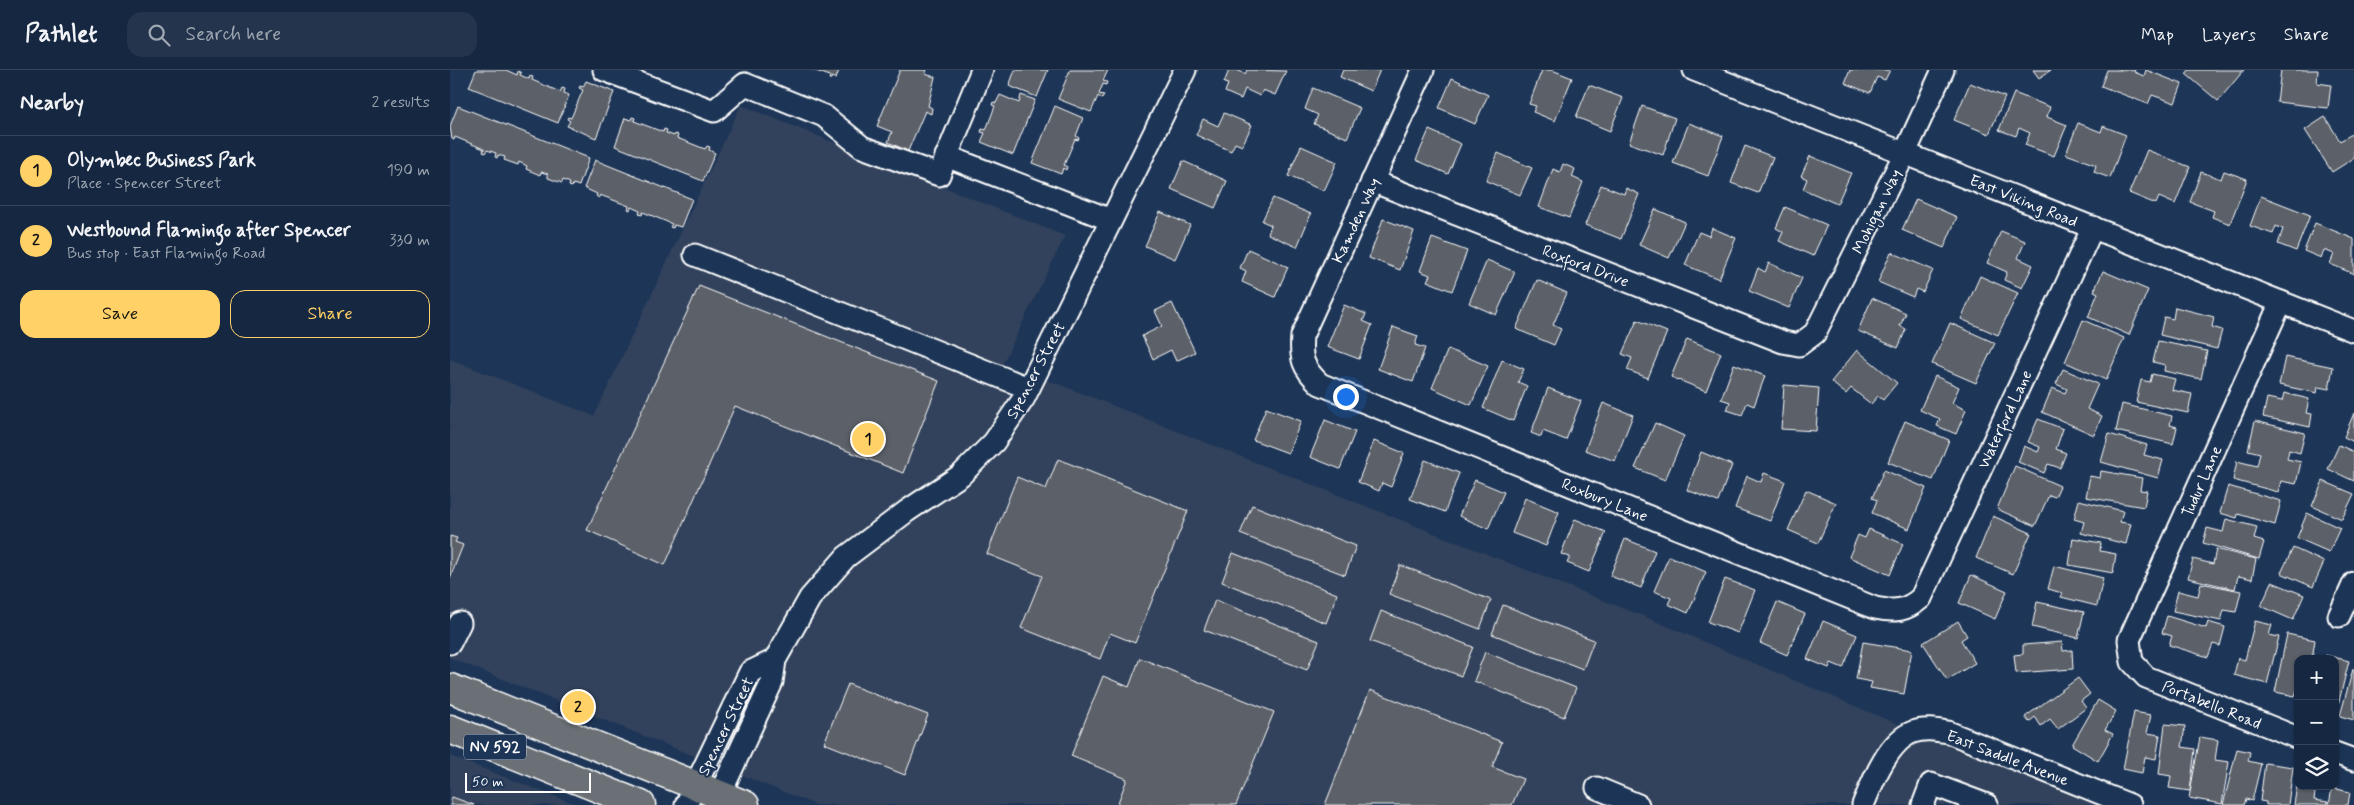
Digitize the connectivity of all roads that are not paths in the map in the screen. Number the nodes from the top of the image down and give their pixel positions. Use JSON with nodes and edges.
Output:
{"nodes":[{"id":1,"x":604,"y":70,"type":"edge"},
{"id":2,"x":982,"y":70,"type":"edge"},
{"id":3,"x":1185,"y":70,"type":"edge"},
{"id":4,"x":1424,"y":70,"type":"edge"},
{"id":5,"x":1943,"y":70,"type":"edge"},
{"id":6,"x":1707,"y":73,"type":"edge"},
{"id":7,"x":1905,"y":153,"type":"junction"},
{"id":8,"x":946,"y":156,"type":"junction"},
{"id":9,"x":1372,"y":182,"type":"junction"},
{"id":10,"x":1111,"y":220,"type":"junction"},
{"id":11,"x":2093,"y":227,"type":"junction"},
{"id":12,"x":695,"y":255,"type":"dead end"},
{"id":13,"x":2281,"y":302,"type":"junction"},
{"id":14,"x":2354,"y":331,"type":"edge"},
{"id":15,"x":1799,"y":345,"type":"joint"},
{"id":16,"x":1306,"y":371,"type":"joint"},
{"id":17,"x":1028,"y":388,"type":"junction"},
{"id":18,"x":2354,"y":583,"type":"edge"},
{"id":19,"x":1910,"y":608,"type":"joint"},
{"id":20,"x":2339,"y":616,"type":"dead end"},
{"id":21,"x":460,"y":623,"type":"dead end"},
{"id":22,"x":450,"y":643,"type":"edge"},
{"id":23,"x":2132,"y":662,"type":"joint"},
{"id":24,"x":450,"y":688,"type":"edge"},
{"id":25,"x":450,"y":729,"type":"edge"},
{"id":26,"x":2294,"y":736,"type":"edge"},
{"id":27,"x":2339,"y":754,"type":"edge"},
{"id":28,"x":2354,"y":760,"type":"edge"},
{"id":29,"x":1597,"y":788,"type":"dead end"},
{"id":30,"x":704,"y":798,"type":"edge"},
{"id":31,"x":641,"y":805,"type":"edge"},
{"id":32,"x":745,"y":805,"type":"edge"},
{"id":33,"x":1638,"y":805,"type":"edge"},
{"id":34,"x":1862,"y":805,"type":"edge"},
{"id":35,"x":1923,"y":805,"type":"edge"},
{"id":36,"x":1987,"y":805,"type":"edge"},
{"id":37,"x":2130,"y":805,"type":"edge"}],
"edges":[{"from":1,"to":8,"type":"street"},
{"from":2,"to":8,"type":"street"},
{"from":3,"to":10,"type":"street","name":"Spencer Street"},
{"from":4,"to":9,"type":"street","name":"Kamden Way"},
{"from":5,"to":7,"type":"street","name":"Mohigan Way"},
{"from":6,"to":7,"type":"street","name":"East Viking Road"},
{"from":7,"to":11,"type":"street","name":"East Viking Road"},
{"from":7,"to":15,"type":"street","name":"Mohigan Way"},
{"from":8,"to":10,"type":"street"},
{"from":9,"to":15,"type":"street","name":"Roxford Drive"},
{"from":9,"to":16,"type":"street","name":"Kamden Way"},
{"from":10,"to":17,"type":"street","name":"Spencer Street"},
{"from":11,"to":13,"type":"street","name":"East Viking Road"},
{"from":11,"to":19,"type":"street","name":"Waterford Lane"},
{"from":12,"to":17,"type":"street"},
{"from":13,"to":14,"type":"street","name":"East Viking Road"},
{"from":13,"to":23,"type":"street","name":"Tudur Lane"},
{"from":16,"to":19,"type":"street","name":"Roxbury Lane"},
{"from":17,"to":30,"type":"street","name":"Spencer Street"},
{"from":18,"to":20,"type":"street"},
{"from":21,"to":22,"type":"street"},
{"from":23,"to":26,"type":"street","name":"Portabello Road"},
{"from":24,"to":30,"type":"main road","number":"NV 592"},
{"from":25,"to":31,"type":"main road","number":"NV 592"},
{"from":27,"to":28,"type":"street"},
{"from":29,"to":33,"type":"street"},
{"from":30,"to":32,"type":"main road","number":"NV 592"},
{"from":34,"to":37,"type":"street","name":"East Saddle Avenue"},
{"from":35,"to":36,"type":"street"}]}
